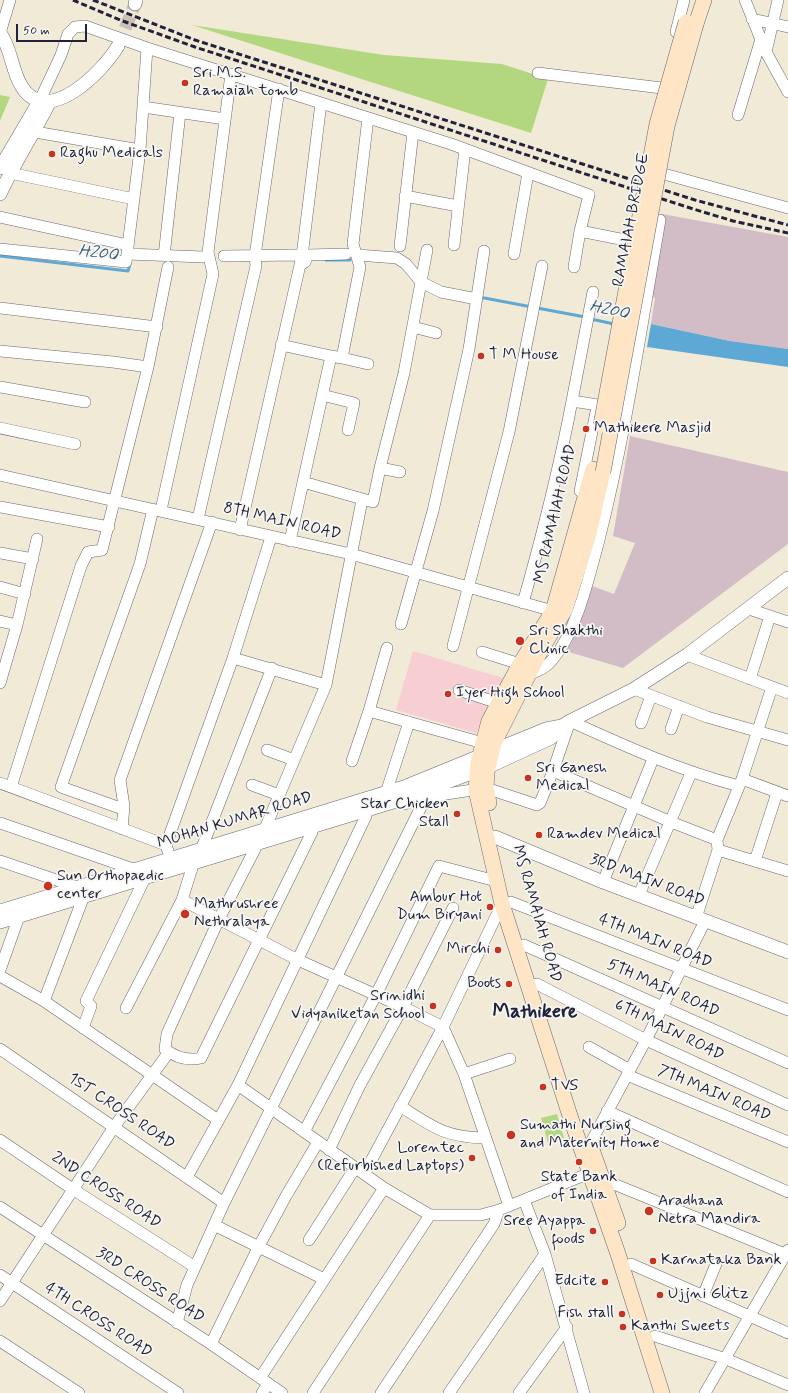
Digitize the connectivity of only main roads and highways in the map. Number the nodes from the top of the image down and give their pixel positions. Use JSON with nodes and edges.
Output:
{"nodes":[{"id":1,"x":693,"y":0,"type":"edge"},
{"id":2,"x":704,"y":0,"type":"edge"},
{"id":3,"x":691,"y":23,"type":"junction"},
{"id":4,"x":598,"y":471,"type":"junction"},
{"id":5,"x":524,"y":669,"type":"junction"},
{"id":6,"x":486,"y":755,"type":"junction"},
{"id":7,"x":481,"y":789,"type":"junction"},
{"id":8,"x":506,"y":903,"type":"junction"},
{"id":9,"x":598,"y":1174,"type":"junction"},
{"id":10,"x":662,"y":1393,"type":"edge"},
{"id":11,"x":673,"y":1393,"type":"edge"}],
"edges":[{"from":1,"to":3,"type":"main road"},
{"from":2,"to":3,"type":"main road"},
{"from":3,"to":4,"type":"main road","name":"RAMAIAH BRIDGE","bridge":true},
{"from":4,"to":5,"type":"main road","name":"MS RAMAIAH ROAD"},
{"from":4,"to":5,"type":"main road","name":"MS RAMAIAH ROAD"},
{"from":5,"to":6,"type":"main road","name":"MS RAMAIAH ROAD"},
{"from":5,"to":6,"type":"main road","name":"MS RAMAIAH ROAD"},
{"from":6,"to":7,"type":"main road","name":"MS RAMAIAH ROAD"},
{"from":7,"to":8,"type":"main road","name":"MS RAMAIAH ROAD"},
{"from":7,"to":8,"type":"main road","name":"MS RAMAIAH ROAD"},
{"from":8,"to":9,"type":"main road","name":"MS RAMAIAH ROAD"},
{"from":8,"to":9,"type":"main road","name":"MS RAMAIAH ROAD"},
{"from":9,"to":10,"type":"main road","name":"MS RAMAIAH ROAD"},
{"from":9,"to":11,"type":"main road","name":"MS RAMAIAH ROAD"}]}
